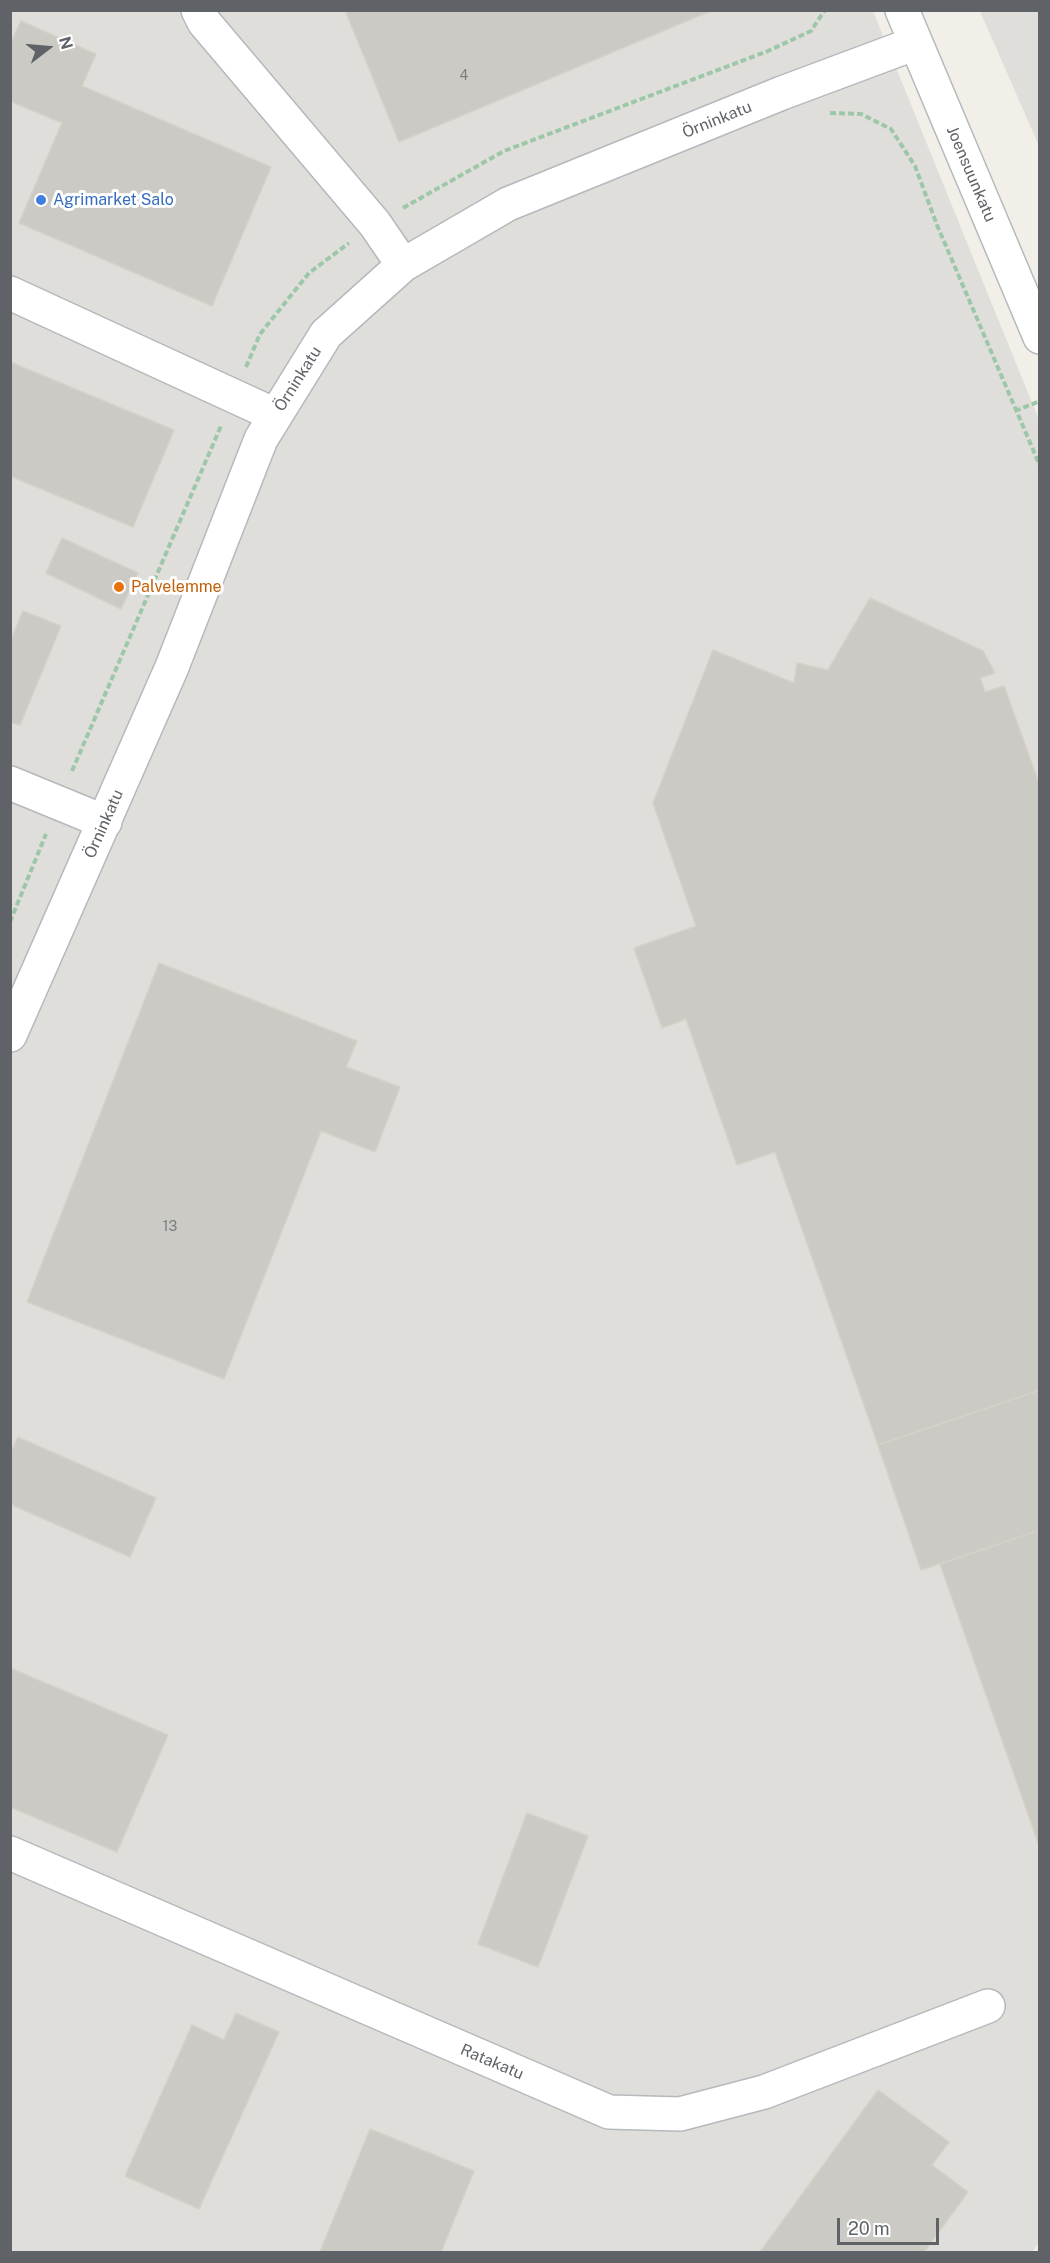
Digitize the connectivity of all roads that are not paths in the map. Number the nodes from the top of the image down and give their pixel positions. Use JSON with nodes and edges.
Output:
{"nodes":[{"id":1,"x":198,"y":10,"type":"edge"},
{"id":2,"x":902,"y":10,"type":"edge"},
{"id":3,"x":916,"y":43,"type":"junction"},
{"id":4,"x":403,"y":265,"type":"junction"},
{"id":5,"x":10,"y":292,"type":"edge"},
{"id":6,"x":1040,"y":337,"type":"edge"},
{"id":7,"x":275,"y":415,"type":"junction"},
{"id":8,"x":10,"y":783,"type":"edge"},
{"id":9,"x":105,"y":822,"type":"junction"},
{"id":10,"x":10,"y":1035,"type":"edge"},
{"id":11,"x":10,"y":1853,"type":"edge"},
{"id":12,"x":988,"y":2006,"type":"dead end"}],
"edges":[{"from":1,"to":4,"type":"street"},
{"from":2,"to":3,"type":"street","name":"Joensuunkatu"},
{"from":3,"to":4,"type":"street","name":"Örninkatu"},
{"from":3,"to":6,"type":"street","name":"Joensuunkatu"},
{"from":4,"to":7,"type":"street","name":"Örninkatu"},
{"from":5,"to":7,"type":"street"},
{"from":7,"to":9,"type":"street","name":"Örninkatu"},
{"from":8,"to":9,"type":"street"},
{"from":9,"to":10,"type":"street","name":"Örninkatu"},
{"from":11,"to":12,"type":"street","name":"Ratakatu"}]}
